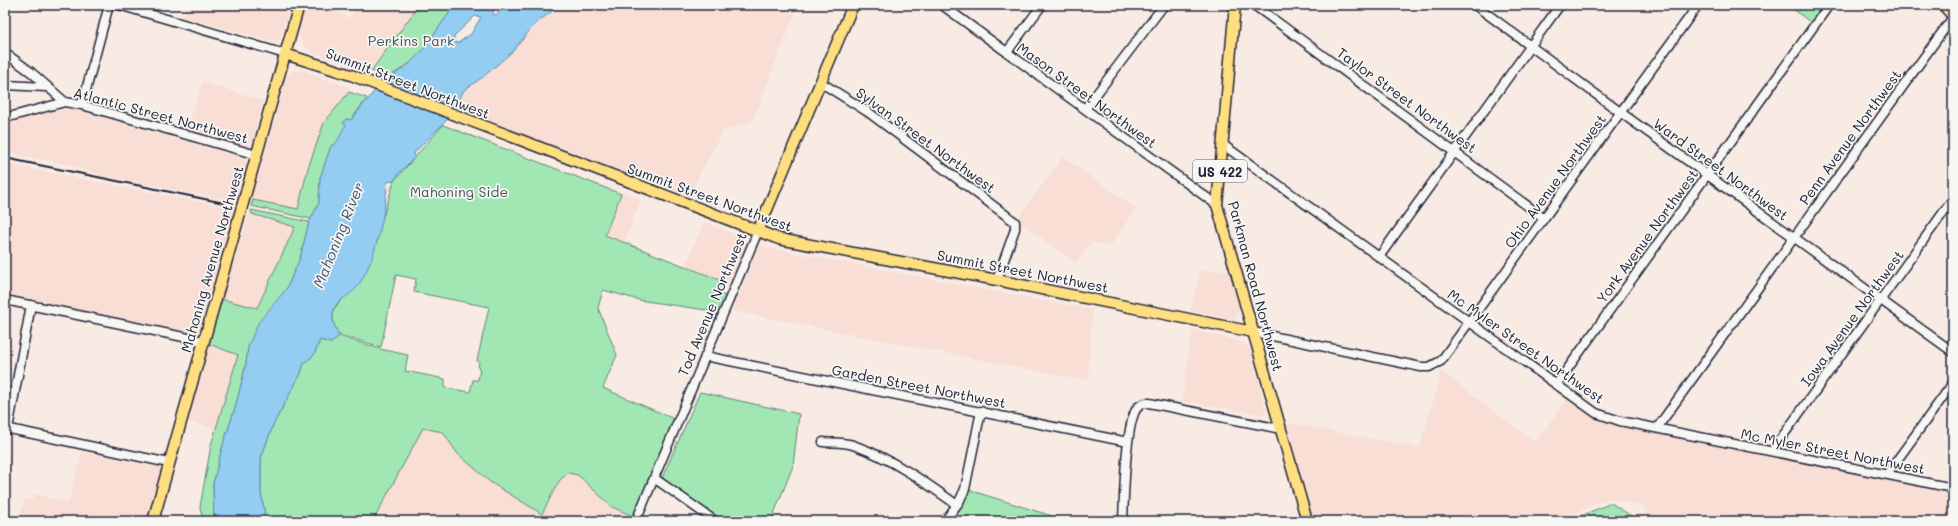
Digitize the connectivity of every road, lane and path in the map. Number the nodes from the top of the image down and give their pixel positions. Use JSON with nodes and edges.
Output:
{"nodes":[{"id":1,"x":109,"y":5,"type":"edge"},
{"id":2,"x":119,"y":5,"type":"edge"},
{"id":3,"x":299,"y":5,"type":"edge"},
{"id":4,"x":853,"y":5,"type":"edge"},
{"id":5,"x":942,"y":5,"type":"edge"},
{"id":6,"x":1042,"y":5,"type":"edge"},
{"id":7,"x":1164,"y":5,"type":"edge"},
{"id":8,"x":1235,"y":5,"type":"edge"},
{"id":9,"x":1254,"y":5,"type":"edge"},
{"id":10,"x":1475,"y":5,"type":"edge"},
{"id":11,"x":1560,"y":5,"type":"edge"},
{"id":12,"x":1698,"y":5,"type":"edge"},
{"id":13,"x":1829,"y":5,"type":"edge"},
{"id":14,"x":1943,"y":5,"type":"edge"},
{"id":15,"x":1953,"y":16,"type":"edge"},
{"id":16,"x":1530,"y":46,"type":"junction"},
{"id":17,"x":1007,"y":52,"type":"junction"},
{"id":18,"x":5,"y":53,"type":"edge"},
{"id":19,"x":285,"y":54,"type":"junction"},
{"id":20,"x":820,"y":82,"type":"junction"},
{"id":21,"x":5,"y":85,"type":"edge"},
{"id":22,"x":46,"y":87,"type":"junction"},
{"id":23,"x":65,"y":102,"type":"junction"},
{"id":24,"x":82,"y":105,"type":"junction"},
{"id":25,"x":1085,"y":109,"type":"junction"},
{"id":26,"x":1620,"y":112,"type":"junction"},
{"id":27,"x":5,"y":118,"type":"edge"},
{"id":28,"x":1222,"y":144,"type":"junction"},
{"id":29,"x":1455,"y":151,"type":"junction"},
{"id":30,"x":256,"y":155,"type":"junction"},
{"id":31,"x":1707,"y":175,"type":"junction"},
{"id":32,"x":1953,"y":199,"type":"edge"},
{"id":33,"x":1217,"y":205,"type":"junction"},
{"id":34,"x":1544,"y":218,"type":"junction"},
{"id":35,"x":758,"y":231,"type":"junction"},
{"id":36,"x":1794,"y":237,"type":"junction"},
{"id":37,"x":1379,"y":257,"type":"junction"},
{"id":38,"x":997,"y":280,"type":"junction"},
{"id":39,"x":5,"y":300,"type":"edge"},
{"id":40,"x":1881,"y":300,"type":"junction"},
{"id":41,"x":30,"y":305,"type":"junction"},
{"id":42,"x":1469,"y":323,"type":"junction"},
{"id":43,"x":1253,"y":332,"type":"junction"},
{"id":44,"x":203,"y":341,"type":"junction"},
{"id":45,"x":1953,"y":352,"type":"edge"},
{"id":46,"x":705,"y":356,"type":"junction"},
{"id":47,"x":1430,"y":367,"type":"joint"},
{"id":48,"x":1953,"y":383,"type":"edge"},
{"id":49,"x":1556,"y":385,"type":"junction"},
{"id":50,"x":981,"y":411,"type":"junction"},
{"id":51,"x":6,"y":428,"type":"edge"},
{"id":52,"x":1657,"y":428,"type":"junction"},
{"id":53,"x":1281,"y":430,"type":"junction"},
{"id":54,"x":823,"y":442,"type":"dead end"},
{"id":55,"x":1128,"y":442,"type":"junction"},
{"id":56,"x":1772,"y":451,"type":"junction"},
{"id":57,"x":169,"y":463,"type":"junction"},
{"id":58,"x":1887,"y":474,"type":"junction"},
{"id":59,"x":654,"y":478,"type":"junction"},
{"id":60,"x":1953,"y":488,"type":"edge"},
{"id":61,"x":957,"y":505,"type":"junction"},
{"id":62,"x":153,"y":521,"type":"edge"},
{"id":63,"x":636,"y":521,"type":"edge"},
{"id":64,"x":715,"y":521,"type":"edge"},
{"id":65,"x":945,"y":521,"type":"edge"},
{"id":66,"x":1123,"y":521,"type":"edge"},
{"id":67,"x":1306,"y":521,"type":"edge"}],
"edges":[{"from":1,"to":24,"type":"street"},
{"from":2,"to":19,"type":"street","name":"Summit Street Northwest"},
{"from":3,"to":19,"type":"main road","name":"Mahoning Avenue Northwest"},
{"from":4,"to":20,"type":"main road","name":"Tod Avenue Northwest"},
{"from":5,"to":17,"type":"street","name":"Mason Street Northwest"},
{"from":6,"to":17,"type":"street"},
{"from":7,"to":25,"type":"street"},
{"from":8,"to":28,"type":"main road","name":"Parkman Road Northwest","number":"US 422"},
{"from":9,"to":29,"type":"street","name":"Taylor Street Northwest"},
{"from":10,"to":16,"type":"street","name":"Ward Street Northwest"},
{"from":11,"to":16,"type":"street"},
{"from":12,"to":26,"type":"street","name":"Ohio Avenue Northwest"},
{"from":13,"to":31,"type":"street","name":"York Avenue Northwest"},
{"from":14,"to":15,"type":"main road"},
{"from":15,"to":36,"type":"street","name":"Penn Avenue Northwest"},
{"from":16,"to":26,"type":"street","name":"Ward Street Northwest"},
{"from":16,"to":29,"type":"street"},
{"from":17,"to":25,"type":"street","name":"Mason Street Northwest"},
{"from":18,"to":22,"type":"street","name":"Atlantic Street Northwest"},
{"from":19,"to":30,"type":"main road","name":"Mahoning Avenue Northwest"},
{"from":19,"to":35,"type":"main road","name":"Summit Street Northwest"},
{"from":20,"to":35,"type":"main road","name":"Tod Avenue Northwest"},
{"from":20,"to":38,"type":"street","name":"Sylvan Street Northwest"},
{"from":21,"to":22,"type":"street"},
{"from":22,"to":23,"type":"street","name":"Atlantic Street Northwest"},
{"from":23,"to":24,"type":"street","name":"Atlantic Street Northwest"},
{"from":23,"to":27,"type":"street"},
{"from":24,"to":30,"type":"street","name":"Atlantic Street Northwest"},
{"from":25,"to":33,"type":"street","name":"Mason Street Northwest"},
{"from":26,"to":31,"type":"street","name":"Ward Street Northwest"},
{"from":26,"to":34,"type":"street","name":"Ohio Avenue Northwest"},
{"from":28,"to":33,"type":"main road","name":"Parkman Road Northwest","number":"US 422"},
{"from":28,"to":37,"type":"street","name":"Mc Myler Street Northwest"},
{"from":29,"to":34,"type":"street","name":"Taylor Street Northwest"},
{"from":29,"to":37,"type":"street"},
{"from":30,"to":44,"type":"main road","name":"Mahoning Avenue Northwest"},
{"from":31,"to":36,"type":"street","name":"Ward Street Northwest"},
{"from":31,"to":49,"type":"street","name":"York Avenue Northwest"},
{"from":32,"to":40,"type":"street","name":"Iowa Avenue Northwest"},
{"from":33,"to":43,"type":"main road","name":"Parkman Road Northwest","number":"US 422"},
{"from":34,"to":42,"type":"street","name":"Ohio Avenue Northwest"},
{"from":35,"to":38,"type":"main road","name":"Summit Street Northwest"},
{"from":35,"to":46,"type":"street","name":"Tod Avenue Northwest"},
{"from":36,"to":40,"type":"street","name":"Ward Street Northwest"},
{"from":36,"to":52,"type":"street","name":"Penn Avenue Northwest"},
{"from":37,"to":42,"type":"street","name":"Mc Myler Street Northwest"},
{"from":38,"to":43,"type":"main road","name":"Summit Street Northwest"},
{"from":39,"to":41,"type":"street"},
{"from":40,"to":45,"type":"street","name":"Ward Street Northwest"},
{"from":40,"to":56,"type":"street","name":"Iowa Avenue Northwest"},
{"from":41,"to":44,"type":"street"},
{"from":41,"to":51,"type":"street"},
{"from":42,"to":47,"type":"street","name":"Ohio Avenue Northwest"},
{"from":42,"to":49,"type":"street","name":"Mc Myler Street Northwest"},
{"from":43,"to":47,"type":"street","name":"Summit Street Northwest"},
{"from":43,"to":53,"type":"main road","name":"Parkman Road Northwest","number":"US 422"},
{"from":44,"to":57,"type":"main road","name":"Mahoning Avenue Northwest"},
{"from":46,"to":50,"type":"street","name":"Garden Street Northwest"},
{"from":46,"to":59,"type":"street","name":"Tod Avenue Northwest"},
{"from":48,"to":58,"type":"street"},
{"from":49,"to":52,"type":"street","name":"Mc Myler Street Northwest"},
{"from":50,"to":55,"type":"street","name":"Garden Street Northwest"},
{"from":50,"to":61,"type":"street"},
{"from":51,"to":57,"type":"street"},
{"from":52,"to":56,"type":"street","name":"Mc Myler Street Northwest"},
{"from":53,"to":55,"type":"street"},
{"from":53,"to":67,"type":"main road","name":"Parkman Road Northwest","number":"US 422"},
{"from":54,"to":61,"type":"street"},
{"from":55,"to":66,"type":"street"},
{"from":56,"to":58,"type":"street","name":"Mc Myler Street Northwest"},
{"from":57,"to":62,"type":"main road","name":"Mahoning Avenue Northwest"},
{"from":58,"to":60,"type":"street","name":"Mc Myler Street Northwest"},
{"from":59,"to":63,"type":"street","name":"Tod Avenue Northwest"},
{"from":59,"to":64,"type":"street"},
{"from":61,"to":65,"type":"street"}]}
